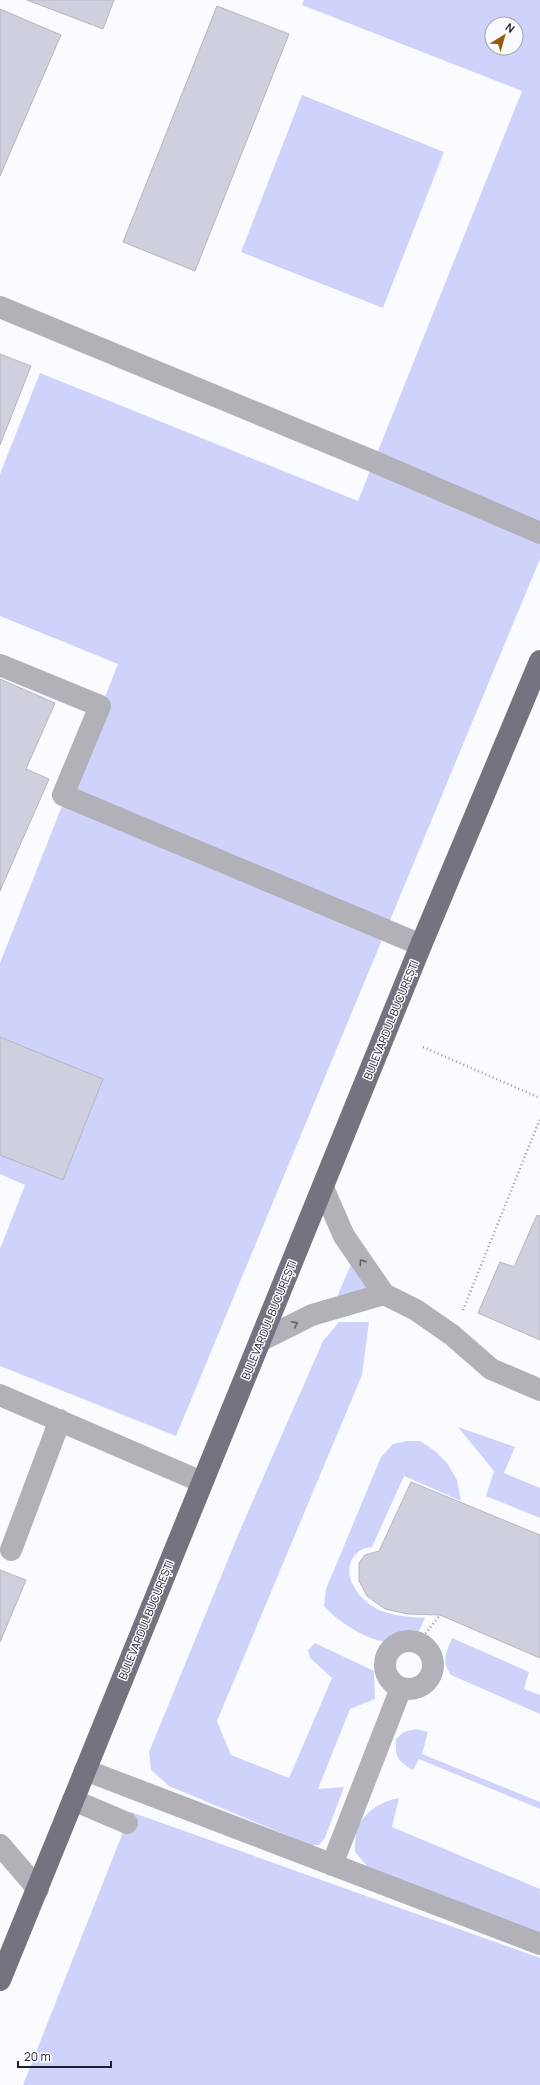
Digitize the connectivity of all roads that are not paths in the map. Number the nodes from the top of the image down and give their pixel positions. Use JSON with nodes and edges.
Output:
{"nodes":[{"id":1,"x":0,"y":307,"type":"edge"},
{"id":2,"x":540,"y":533,"type":"edge"},
{"id":3,"x":540,"y":661,"type":"edge"},
{"id":4,"x":0,"y":665,"type":"edge"},
{"id":5,"x":421,"y":945,"type":"junction"},
{"id":6,"x":323,"y":1188,"type":"junction"},
{"id":7,"x":384,"y":1294,"type":"junction"},
{"id":8,"x":260,"y":1342,"type":"junction"},
{"id":9,"x":540,"y":1390,"type":"edge"},
{"id":10,"x":0,"y":1395,"type":"edge"},
{"id":11,"x":60,"y":1420,"type":"junction"},
{"id":12,"x":202,"y":1482,"type":"junction"},
{"id":13,"x":11,"y":1550,"type":"dead end"},
{"id":14,"x":401,"y":1688,"type":"junction"},
{"id":15,"x":85,"y":1770,"type":"junction"},
{"id":16,"x":73,"y":1800,"type":"junction"},
{"id":17,"x":127,"y":1823,"type":"dead end"},
{"id":18,"x":0,"y":1845,"type":"edge"},
{"id":19,"x":332,"y":1865,"type":"junction"},
{"id":20,"x":38,"y":1889,"type":"junction"},
{"id":21,"x":540,"y":1944,"type":"edge"},
{"id":22,"x":0,"y":1980,"type":"edge"}],
"edges":[{"from":1,"to":2,"type":"lane"},
{"from":3,"to":5,"type":"main road","name":"BULEVARDUL BUCUREȘTI"},
{"from":4,"to":5,"type":"lane"},
{"from":5,"to":6,"type":"main road","name":"BULEVARDUL BUCUREȘTI"},
{"from":7,"to":6,"type":"lane","one_way":true},
{"from":6,"to":8,"type":"main road","name":"BULEVARDUL BUCUREȘTI"},
{"from":8,"to":7,"type":"lane","one_way":true},
{"from":7,"to":9,"type":"lane"},
{"from":8,"to":12,"type":"main road","name":"BULEVARDUL BUCUREȘTI"},
{"from":10,"to":11,"type":"lane"},
{"from":11,"to":12,"type":"lane"},
{"from":11,"to":13,"type":"lane"},
{"from":12,"to":15,"type":"main road","name":"BULEVARDUL BUCUREȘTI"},
{"from":14,"to":14,"type":"lane"},
{"from":14,"to":19,"type":"lane"},
{"from":15,"to":16,"type":"main road","name":"BULEVARDUL BUCUREȘTI"},
{"from":15,"to":19,"type":"lane"},
{"from":16,"to":17,"type":"lane"},
{"from":16,"to":20,"type":"main road","name":"BULEVARDUL BUCUREȘTI"},
{"from":18,"to":20,"type":"lane"},
{"from":19,"to":21,"type":"lane"},
{"from":20,"to":22,"type":"main road","name":"BULEVARDUL BUCUREȘTI"}]}
